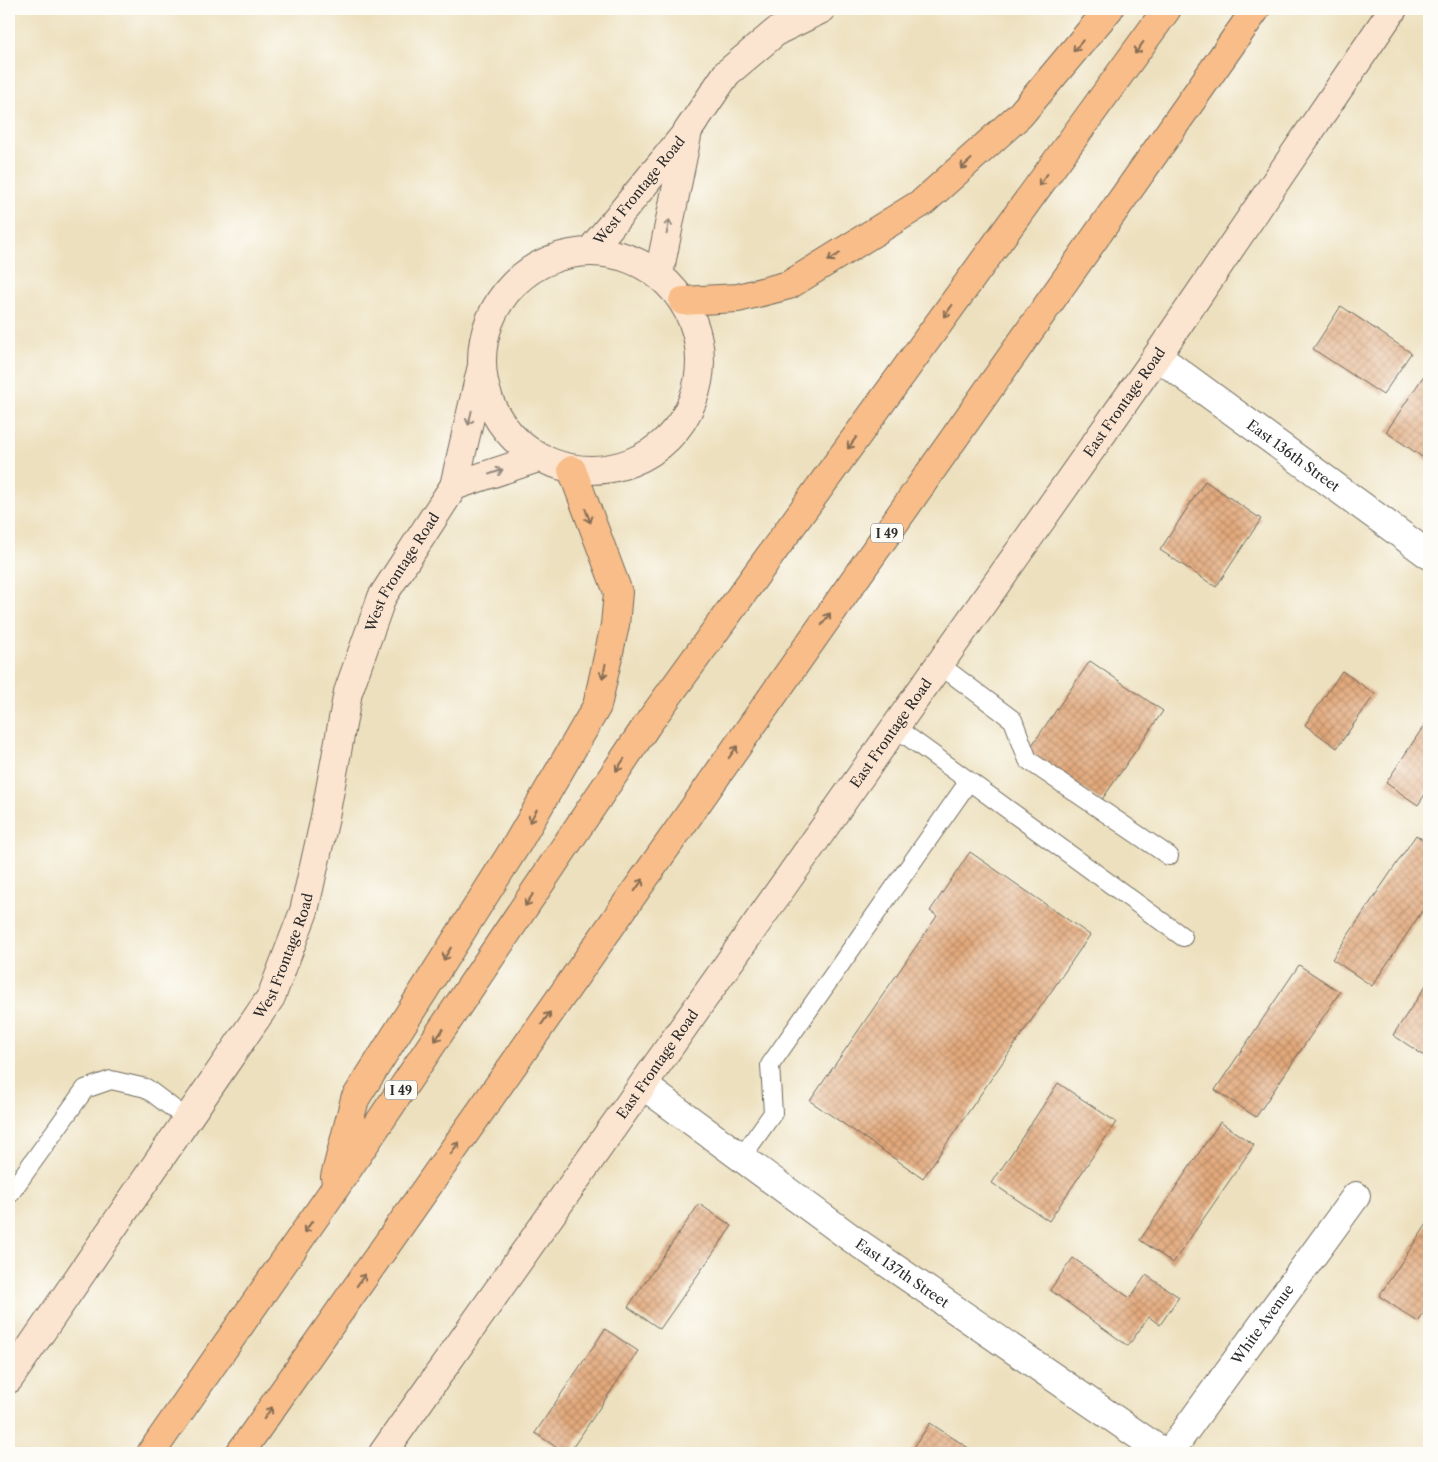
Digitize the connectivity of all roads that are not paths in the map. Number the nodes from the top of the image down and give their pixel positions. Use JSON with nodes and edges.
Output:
{"nodes":[{"id":1,"x":822,"y":9,"type":"edge"},
{"id":2,"x":1109,"y":9,"type":"edge"},
{"id":3,"x":1167,"y":9,"type":"edge"},
{"id":4,"x":1256,"y":9,"type":"edge"},
{"id":5,"x":1393,"y":9,"type":"edge"},
{"id":6,"x":687,"y":132,"type":"junction"},
{"id":7,"x":590,"y":251,"type":"junction"},
{"id":8,"x":659,"y":274,"type":"junction"},
{"id":9,"x":683,"y":301,"type":"junction"},
{"id":10,"x":1157,"y":356,"type":"junction"},
{"id":11,"x":481,"y":370,"type":"junction"},
{"id":12,"x":538,"y":458,"type":"junction"},
{"id":13,"x":572,"y":470,"type":"junction"},
{"id":14,"x":454,"y":486,"type":"junction"},
{"id":15,"x":1429,"y":555,"type":"edge"},
{"id":16,"x":940,"y":665,"type":"junction"},
{"id":17,"x":896,"y":728,"type":"junction"},
{"id":18,"x":969,"y":781,"type":"junction"},
{"id":19,"x":1170,"y":856,"type":"dead end"},
{"id":20,"x":1183,"y":937,"type":"dead end"},
{"id":21,"x":644,"y":1086,"type":"junction"},
{"id":22,"x":187,"y":1119,"type":"junction"},
{"id":23,"x":741,"y":1158,"type":"junction"},
{"id":24,"x":9,"y":1195,"type":"edge"},
{"id":25,"x":1356,"y":1196,"type":"dead end"},
{"id":26,"x":330,"y":1197,"type":"junction"},
{"id":27,"x":9,"y":1379,"type":"edge"},
{"id":28,"x":151,"y":1453,"type":"edge"},
{"id":29,"x":240,"y":1453,"type":"edge"},
{"id":30,"x":383,"y":1453,"type":"edge"},
{"id":31,"x":1164,"y":1453,"type":"edge"},
{"id":32,"x":1169,"y":1453,"type":"edge"}],
"edges":[{"from":1,"to":6,"type":"street","name":"West Frontage Road"},
{"from":2,"to":9,"type":"highway","one_way":true},
{"from":3,"to":26,"type":"highway","number":"I 49","one_way":true},
{"from":29,"to":4,"type":"highway","number":"I 49","one_way":true},
{"from":5,"to":10,"type":"street","name":"East Frontage Road"},
{"from":6,"to":7,"type":"street","name":"West Frontage Road"},
{"from":8,"to":6,"type":"street","name":"West Frontage Road","one_way":true},
{"from":7,"to":8,"type":"street"},
{"from":7,"to":11,"type":"street"},
{"from":8,"to":9,"type":"street"},
{"from":9,"to":13,"type":"street"},
{"from":10,"to":15,"type":"street","name":"East 136th Street"},
{"from":10,"to":16,"type":"street","name":"East Frontage Road"},
{"from":11,"to":12,"type":"street"},
{"from":11,"to":14,"type":"street","name":"West Frontage Road","one_way":true},
{"from":12,"to":13,"type":"street"},
{"from":14,"to":12,"type":"street","one_way":true},
{"from":13,"to":26,"type":"highway","one_way":true},
{"from":14,"to":22,"type":"street","name":"West Frontage Road"},
{"from":16,"to":17,"type":"street","name":"East Frontage Road"},
{"from":16,"to":19,"type":"lane"},
{"from":17,"to":18,"type":"lane"},
{"from":17,"to":21,"type":"street","name":"East Frontage Road"},
{"from":18,"to":20,"type":"lane"},
{"from":18,"to":23,"type":"lane"},
{"from":21,"to":23,"type":"street","name":"East 137th Street"},
{"from":21,"to":30,"type":"street","name":"East Frontage Road"},
{"from":22,"to":24,"type":"lane"},
{"from":22,"to":27,"type":"street","name":"West Frontage Road"},
{"from":23,"to":31,"type":"street","name":"East 137th Street"},
{"from":25,"to":32,"type":"street","name":"White Avenue"},
{"from":26,"to":28,"type":"highway","number":"I 49","one_way":true}]}
